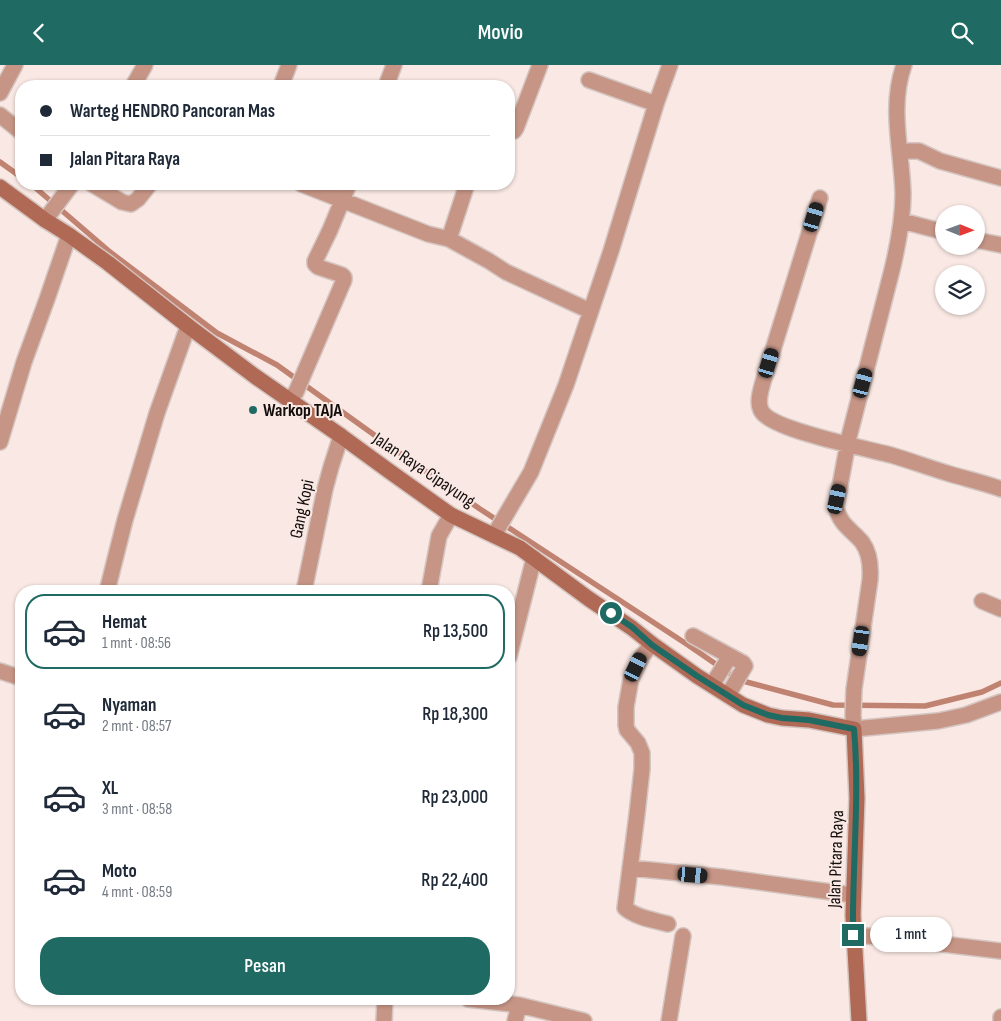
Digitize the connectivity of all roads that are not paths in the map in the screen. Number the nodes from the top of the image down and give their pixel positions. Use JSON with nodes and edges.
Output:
{"nodes":[{"id":1,"x":15,"y":65,"type":"edge"},
{"id":2,"x":145,"y":65,"type":"edge"},
{"id":3,"x":289,"y":65,"type":"edge"},
{"id":4,"x":394,"y":65,"type":"edge"},
{"id":5,"x":540,"y":65,"type":"edge"},
{"id":6,"x":670,"y":65,"type":"edge"},
{"id":7,"x":904,"y":65,"type":"edge"},
{"id":8,"x":136,"y":80,"type":"edge"},
{"id":9,"x":283,"y":80,"type":"edge"},
{"id":10,"x":388,"y":80,"type":"edge"},
{"id":11,"x":589,"y":81,"type":"dead end"},
{"id":12,"x":0,"y":93,"type":"edge"},
{"id":13,"x":656,"y":104,"type":"junction"},
{"id":14,"x":0,"y":115,"type":"edge"},
{"id":15,"x":15,"y":127,"type":"edge"},
{"id":16,"x":515,"y":130,"type":"edge"},
{"id":17,"x":900,"y":153,"type":"junction"},
{"id":18,"x":1001,"y":178,"type":"edge"},
{"id":19,"x":0,"y":187,"type":"edge"},
{"id":20,"x":67,"y":190,"type":"edge"},
{"id":21,"x":102,"y":190,"type":"edge"},
{"id":22,"x":145,"y":190,"type":"edge"},
{"id":23,"x":316,"y":190,"type":"edge"},
{"id":24,"x":346,"y":190,"type":"edge"},
{"id":25,"x":465,"y":190,"type":"edge"},
{"id":26,"x":820,"y":198,"type":"dead end"},
{"id":27,"x":342,"y":200,"type":"junction"},
{"id":28,"x":45,"y":219,"type":"junction"},
{"id":29,"x":902,"y":221,"type":"junction"},
{"id":30,"x":935,"y":230,"type":"edge"},
{"id":31,"x":69,"y":235,"type":"junction"},
{"id":32,"x":449,"y":239,"type":"junction"},
{"id":33,"x":985,"y":242,"type":"edge"},
{"id":34,"x":1001,"y":245,"type":"edge"},
{"id":35,"x":590,"y":311,"type":"junction"},
{"id":36,"x":188,"y":326,"type":"junction"},
{"id":37,"x":293,"y":396,"type":"junction"},
{"id":38,"x":341,"y":436,"type":"junction"},
{"id":39,"x":0,"y":442,"type":"edge"},
{"id":40,"x":847,"y":445,"type":"junction"},
{"id":41,"x":1001,"y":489,"type":"edge"},
{"id":42,"x":451,"y":515,"type":"junction"},
{"id":43,"x":496,"y":532,"type":"junction"},
{"id":44,"x":534,"y":558,"type":"junction"},
{"id":45,"x":109,"y":585,"type":"edge"},
{"id":46,"x":305,"y":585,"type":"edge"},
{"id":47,"x":430,"y":585,"type":"edge"},
{"id":48,"x":982,"y":601,"type":"dead end"},
{"id":49,"x":1001,"y":609,"type":"edge"},
{"id":50,"x":515,"y":633,"type":"edge"},
{"id":51,"x":693,"y":636,"type":"dead end"},
{"id":52,"x":652,"y":645,"type":"junction"},
{"id":53,"x":721,"y":670,"type":"junction"},
{"id":54,"x":0,"y":671,"type":"edge"},
{"id":55,"x":15,"y":676,"type":"edge"},
{"id":56,"x":731,"y":691,"type":"junction"},
{"id":57,"x":1001,"y":702,"type":"edge"},
{"id":58,"x":853,"y":722,"type":"junction"},
{"id":59,"x":630,"y":868,"type":"junction"},
{"id":60,"x":853,"y":895,"type":"junction"},
{"id":61,"x":668,"y":924,"type":"dead end"},
{"id":62,"x":853,"y":935,"type":"junction"},
{"id":63,"x":684,"y":936,"type":"dead end"},
{"id":64,"x":1001,"y":951,"type":"edge"},
{"id":65,"x":384,"y":1005,"type":"edge"},
{"id":66,"x":515,"y":1005,"type":"edge"},
{"id":67,"x":519,"y":1005,"type":"junction"},
{"id":68,"x":1001,"y":1017,"type":"edge"},
{"id":69,"x":384,"y":1021,"type":"edge"},
{"id":70,"x":515,"y":1021,"type":"edge"},
{"id":71,"x":584,"y":1021,"type":"edge"},
{"id":72,"x":669,"y":1021,"type":"edge"},
{"id":73,"x":859,"y":1021,"type":"edge"},
{"id":74,"x":1001,"y":1021,"type":"edge"}],
"edges":[{"from":1,"to":12,"type":"street"},
{"from":2,"to":8,"type":"street"},
{"from":3,"to":9,"type":"street"},
{"from":4,"to":10,"type":"street"},
{"from":5,"to":16,"type":"street"},
{"from":6,"to":13,"type":"street"},
{"from":7,"to":17,"type":"street"},
{"from":11,"to":13,"type":"street"},
{"from":13,"to":35,"type":"street"},
{"from":14,"to":15,"type":"street"},
{"from":17,"to":18,"type":"street"},
{"from":17,"to":29,"type":"street"},
{"from":19,"to":28,"type":"main road","name":"Jalan Raya Cipayung"},
{"from":20,"to":28,"type":"street"},
{"from":21,"to":22,"type":"street"},
{"from":23,"to":27,"type":"street"},
{"from":24,"to":27,"type":"street"},
{"from":25,"to":32,"type":"street"},
{"from":26,"to":40,"type":"street"},
{"from":27,"to":32,"type":"street"},
{"from":27,"to":37,"type":"street"},
{"from":28,"to":31,"type":"main road","name":"Jalan Raya Cipayung"},
{"from":29,"to":30,"type":"street"},
{"from":29,"to":40,"type":"street"},
{"from":31,"to":36,"type":"main road","name":"Jalan Raya Cipayung"},
{"from":31,"to":39,"type":"street"},
{"from":32,"to":35,"type":"street"},
{"from":33,"to":34,"type":"street"},
{"from":35,"to":43,"type":"street"},
{"from":36,"to":37,"type":"main road","name":"Jalan Raya Cipayung"},
{"from":36,"to":45,"type":"street"},
{"from":37,"to":38,"type":"main road","name":"Jalan Raya Cipayung"},
{"from":38,"to":42,"type":"main road","name":"Jalan Raya Cipayung"},
{"from":38,"to":46,"type":"street","name":"Gang Kopi"},
{"from":40,"to":41,"type":"street"},
{"from":40,"to":58,"type":"street"},
{"from":42,"to":43,"type":"main road","name":"Jalan Raya Cipayung"},
{"from":42,"to":47,"type":"street"},
{"from":43,"to":44,"type":"main road","name":"Jalan Raya Cipayung"},
{"from":44,"to":50,"type":"street"},
{"from":44,"to":52,"type":"main road","name":"Jalan Raya Cipayung"},
{"from":48,"to":49,"type":"street"},
{"from":51,"to":53,"type":"street"},
{"from":52,"to":53,"type":"main road","name":"Jalan Raya Cipayung"},
{"from":52,"to":59,"type":"street"},
{"from":53,"to":56,"type":"main road","name":"Jalan Raya Cipayung"},
{"from":53,"to":56,"type":"street"},
{"from":54,"to":55,"type":"street"},
{"from":56,"to":58,"type":"main road","name":"Jalan Raya Cipayung"},
{"from":57,"to":58,"type":"street"},
{"from":58,"to":60,"type":"main road","name":"Jalan Pitara Raya"},
{"from":59,"to":60,"type":"street"},
{"from":59,"to":61,"type":"street"},
{"from":60,"to":62,"type":"main road","name":"Jalan Pitara Raya"},
{"from":62,"to":64,"type":"street"},
{"from":62,"to":73,"type":"main road","name":"Jalan Pitara Raya"},
{"from":63,"to":72,"type":"street"},
{"from":65,"to":69,"type":"street"},
{"from":66,"to":67,"type":"street"},
{"from":67,"to":70,"type":"street"},
{"from":67,"to":71,"type":"street"},
{"from":68,"to":74,"type":"street"}]}
